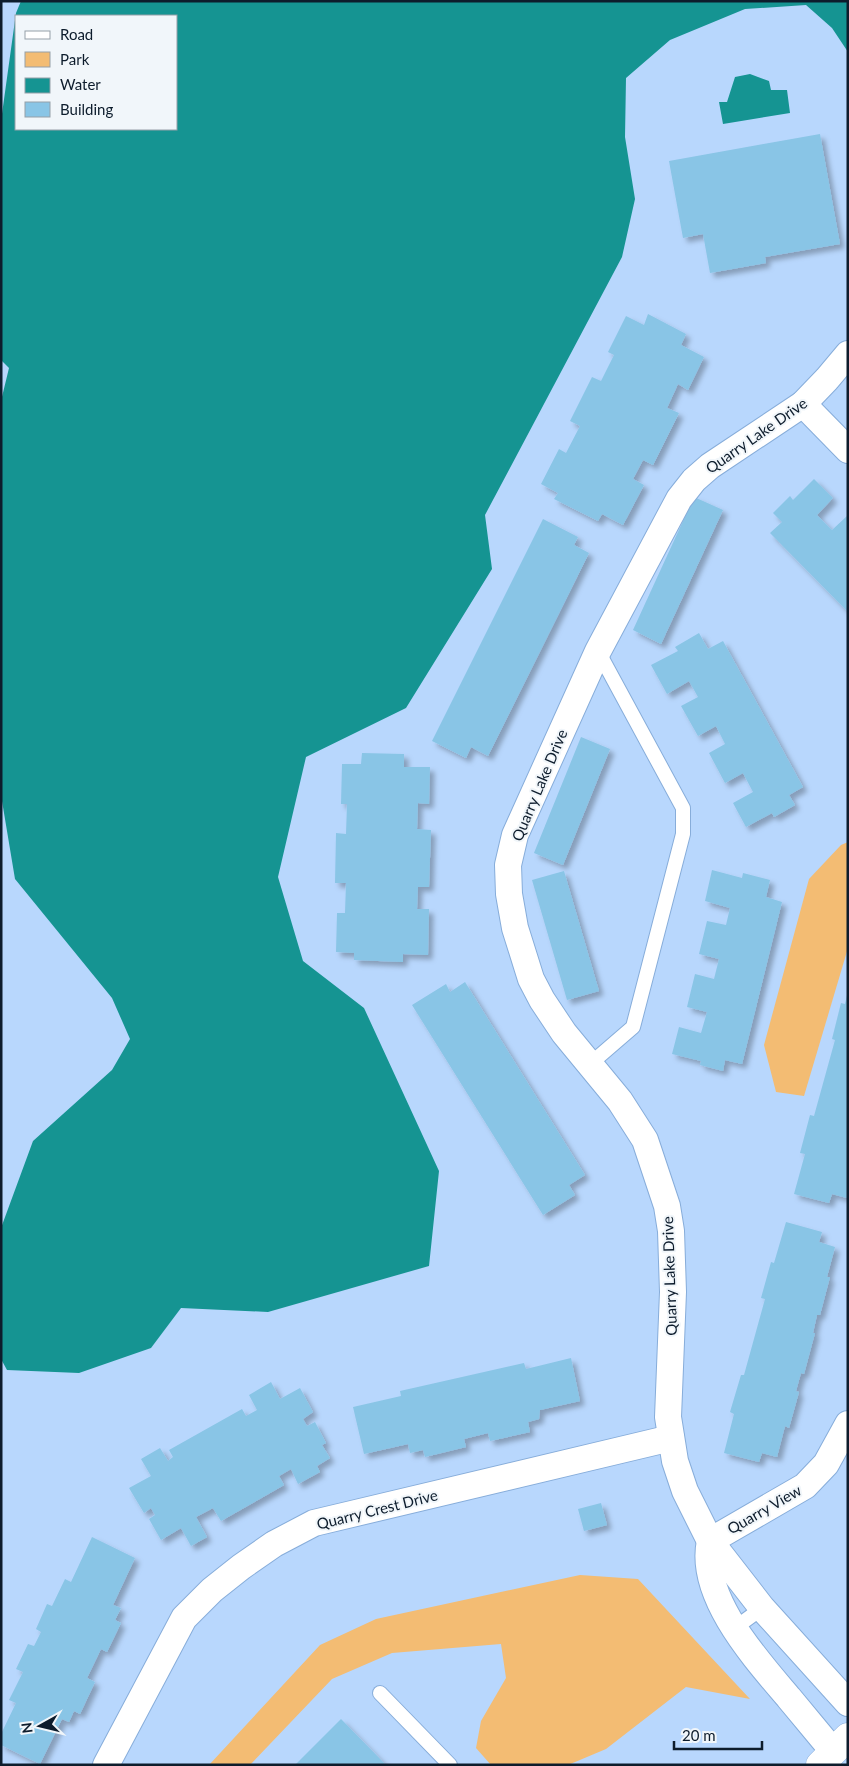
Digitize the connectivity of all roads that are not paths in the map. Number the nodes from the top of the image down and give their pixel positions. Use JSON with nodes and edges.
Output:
{"nodes":[{"id":1,"x":848,"y":354,"type":"edge"},
{"id":2,"x":802,"y":404,"type":"junction"},
{"id":3,"x":848,"y":450,"type":"edge"},
{"id":4,"x":598,"y":651,"type":"junction"},
{"id":5,"x":590,"y":1065,"type":"junction"},
{"id":6,"x":848,"y":1424,"type":"edge"},
{"id":7,"x":671,"y":1438,"type":"junction"},
{"id":8,"x":710,"y":1541,"type":"junction"},
{"id":9,"x":762,"y":1608,"type":"junction"},
{"id":10,"x":735,"y":1628,"type":"junction"},
{"id":11,"x":380,"y":1693,"type":"dead end"},
{"id":12,"x":848,"y":1703,"type":"edge"},
{"id":13,"x":834,"y":1751,"type":"edge"},
{"id":14,"x":106,"y":1765,"type":"edge"},
{"id":15,"x":450,"y":1765,"type":"edge"}],
"edges":[{"from":1,"to":2,"type":"street","name":"Quarry Lake Drive"},
{"from":2,"to":3,"type":"street"},
{"from":2,"to":4,"type":"street","name":"Quarry Lake Drive"},
{"from":4,"to":5,"type":"street","name":"Quarry Lake Drive"},
{"from":4,"to":5,"type":"lane"},
{"from":5,"to":7,"type":"street","name":"Quarry Lake Drive"},
{"from":6,"to":8,"type":"street","name":"Quarry View"},
{"from":7,"to":8,"type":"street","name":"Quarry Lake Drive"},
{"from":7,"to":14,"type":"street","name":"Quarry Crest Drive"},
{"from":8,"to":9,"type":"street","name":"Quarry Lake Drive"},
{"from":8,"to":10,"type":"street","name":"Quarry Lake Drive"},
{"from":9,"to":10,"type":"lane"},
{"from":9,"to":12,"type":"street","name":"Quarry Lake Drive"},
{"from":10,"to":13,"type":"street","name":"Quarry Lake Drive"},
{"from":11,"to":15,"type":"lane"}]}
